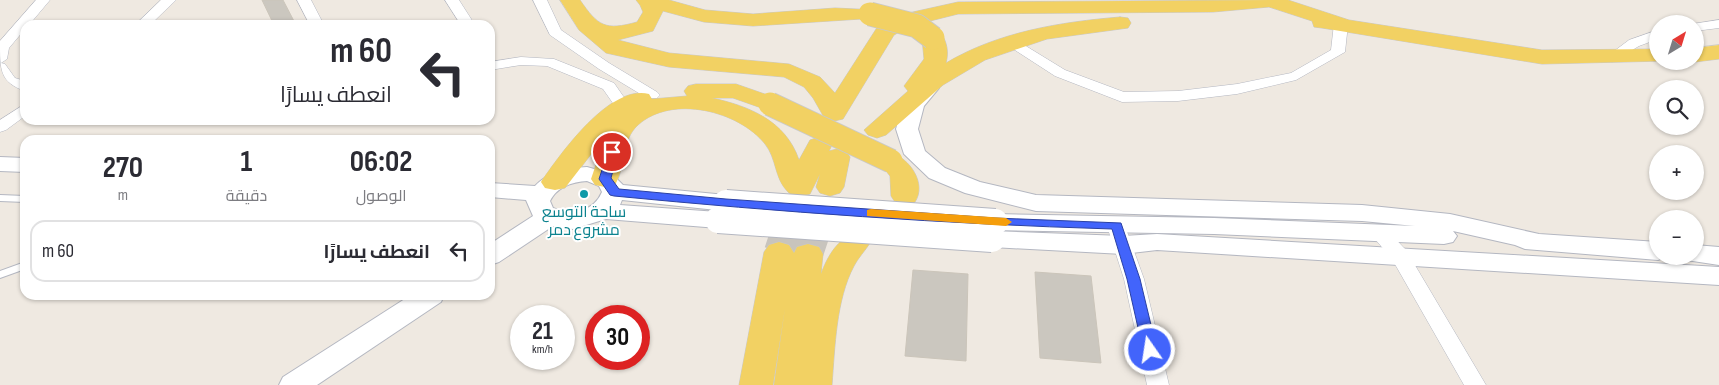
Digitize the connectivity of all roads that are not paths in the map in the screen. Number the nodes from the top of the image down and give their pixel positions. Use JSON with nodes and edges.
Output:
{"nodes":[{"id":1,"x":43,"y":0,"type":"edge"},
{"id":2,"x":169,"y":0,"type":"edge"},
{"id":3,"x":304,"y":0,"type":"edge"},
{"id":4,"x":452,"y":0,"type":"edge"},
{"id":5,"x":540,"y":0,"type":"edge"},
{"id":6,"x":570,"y":0,"type":"edge"},
{"id":7,"x":1269,"y":0,"type":"edge"},
{"id":8,"x":648,"y":1,"type":"edge"},
{"id":9,"x":1236,"y":14,"type":"junction"},
{"id":10,"x":26,"y":20,"type":"edge"},
{"id":11,"x":147,"y":20,"type":"edge"},
{"id":12,"x":314,"y":20,"type":"edge"},
{"id":13,"x":465,"y":20,"type":"edge"},
{"id":14,"x":1341,"y":24,"type":"junction"},
{"id":15,"x":1719,"y":24,"type":"edge"},
{"id":16,"x":587,"y":25,"type":"junction"},
{"id":17,"x":20,"y":26,"type":"edge"},
{"id":18,"x":1704,"y":26,"type":"edge"},
{"id":19,"x":1649,"y":37,"type":"edge"},
{"id":20,"x":1011,"y":43,"type":"junction"},
{"id":21,"x":1719,"y":52,"type":"edge"},
{"id":22,"x":1704,"y":54,"type":"edge"},
{"id":23,"x":1649,"y":56,"type":"edge"},
{"id":24,"x":1612,"y":58,"type":"junction"},
{"id":25,"x":0,"y":59,"type":"edge"},
{"id":26,"x":495,"y":63,"type":"edge"},
{"id":27,"x":0,"y":67,"type":"edge"},
{"id":28,"x":937,"y":79,"type":"junction"},
{"id":29,"x":20,"y":84,"type":"edge"},
{"id":30,"x":652,"y":95,"type":"junction"},
{"id":31,"x":622,"y":106,"type":"junction"},
{"id":32,"x":20,"y":113,"type":"edge"},
{"id":33,"x":0,"y":127,"type":"edge"},
{"id":34,"x":0,"y":164,"type":"edge"},
{"id":35,"x":20,"y":165,"type":"edge"},
{"id":36,"x":830,"y":187,"type":"tunnel mouth"},
{"id":37,"x":495,"y":191,"type":"edge"},
{"id":38,"x":607,"y":194,"type":"junction"},
{"id":39,"x":905,"y":196,"type":"dead end"},
{"id":40,"x":0,"y":198,"type":"edge"},
{"id":41,"x":20,"y":199,"type":"edge"},
{"id":42,"x":546,"y":200,"type":"junction"},
{"id":43,"x":495,"y":204,"type":"edge"},
{"id":44,"x":1378,"y":232,"type":"junction"},
{"id":45,"x":1120,"y":235,"type":"junction"},
{"id":46,"x":1539,"y":242,"type":"junction"},
{"id":47,"x":855,"y":243,"type":"dead end"},
{"id":48,"x":1649,"y":250,"type":"edge"},
{"id":49,"x":495,"y":251,"type":"edge"},
{"id":50,"x":1399,"y":255,"type":"junction"},
{"id":51,"x":1704,"y":255,"type":"edge"},
{"id":52,"x":1719,"y":256,"type":"edge"},
{"id":53,"x":20,"y":267,"type":"edge"},
{"id":54,"x":0,"y":275,"type":"edge"},
{"id":55,"x":1719,"y":276,"type":"edge"},
{"id":56,"x":423,"y":300,"type":"edge"},
{"id":57,"x":294,"y":385,"type":"edge"},
{"id":58,"x":756,"y":385,"type":"edge"},
{"id":59,"x":791,"y":385,"type":"edge"},
{"id":60,"x":814,"y":385,"type":"edge"},
{"id":61,"x":1158,"y":385,"type":"edge"},
{"id":62,"x":1475,"y":385,"type":"edge"}],
"edges":[{"from":1,"to":10,"type":"street"},
{"from":2,"to":11,"type":"street"},
{"from":3,"to":12,"type":"street"},
{"from":4,"to":13,"type":"street"},
{"from":5,"to":30,"type":"street"},
{"from":6,"to":16,"type":"main road"},
{"from":7,"to":9,"type":"main road"},
{"from":7,"to":14,"type":"main road"},
{"from":7,"to":16,"type":"main road"},
{"from":8,"to":16,"type":"main road"},
{"from":8,"to":28,"type":"main road","bridge":true},
{"from":9,"to":14,"type":"main road"},
{"from":9,"to":20,"type":"main road"},
{"from":14,"to":20,"type":"street"},
{"from":14,"to":24,"type":"main road"},
{"from":15,"to":18,"type":"street"},
{"from":17,"to":25,"type":"street"},
{"from":19,"to":24,"type":"street"},
{"from":20,"to":28,"type":"main road"},
{"from":21,"to":22,"type":"main road"},
{"from":23,"to":24,"type":"main road"},
{"from":26,"to":31,"type":"street"},
{"from":27,"to":29,"type":"street"},
{"from":28,"to":46,"type":"street"},
{"from":30,"to":31,"type":"main road"},
{"from":30,"to":39,"type":"main road","bridge":true},
{"from":31,"to":42,"type":"main road"},
{"from":32,"to":33,"type":"street"},
{"from":34,"to":35,"type":"street"},
{"from":36,"to":38,"type":"main road"},
{"from":37,"to":42,"type":"street"},
{"from":38,"to":42,"type":"street"},
{"from":38,"to":42,"type":"street"},
{"from":38,"to":45,"type":"street","bridge":true},
{"from":40,"to":41,"type":"lane"},
{"from":42,"to":43,"type":"street"},
{"from":42,"to":49,"type":"street"},
{"from":44,"to":45,"type":"street"},
{"from":44,"to":46,"type":"street"},
{"from":44,"to":50,"type":"street"},
{"from":45,"to":50,"type":"street"},
{"from":45,"to":61,"type":"street"},
{"from":46,"to":48,"type":"street"},
{"from":47,"to":60,"type":"main road"},
{"from":50,"to":55,"type":"street"},
{"from":50,"to":62,"type":"street"},
{"from":51,"to":52,"type":"street"},
{"from":53,"to":54,"type":"lane"},
{"from":56,"to":57,"type":"street"},
{"from":58,"to":59,"type":"main road"}]}
